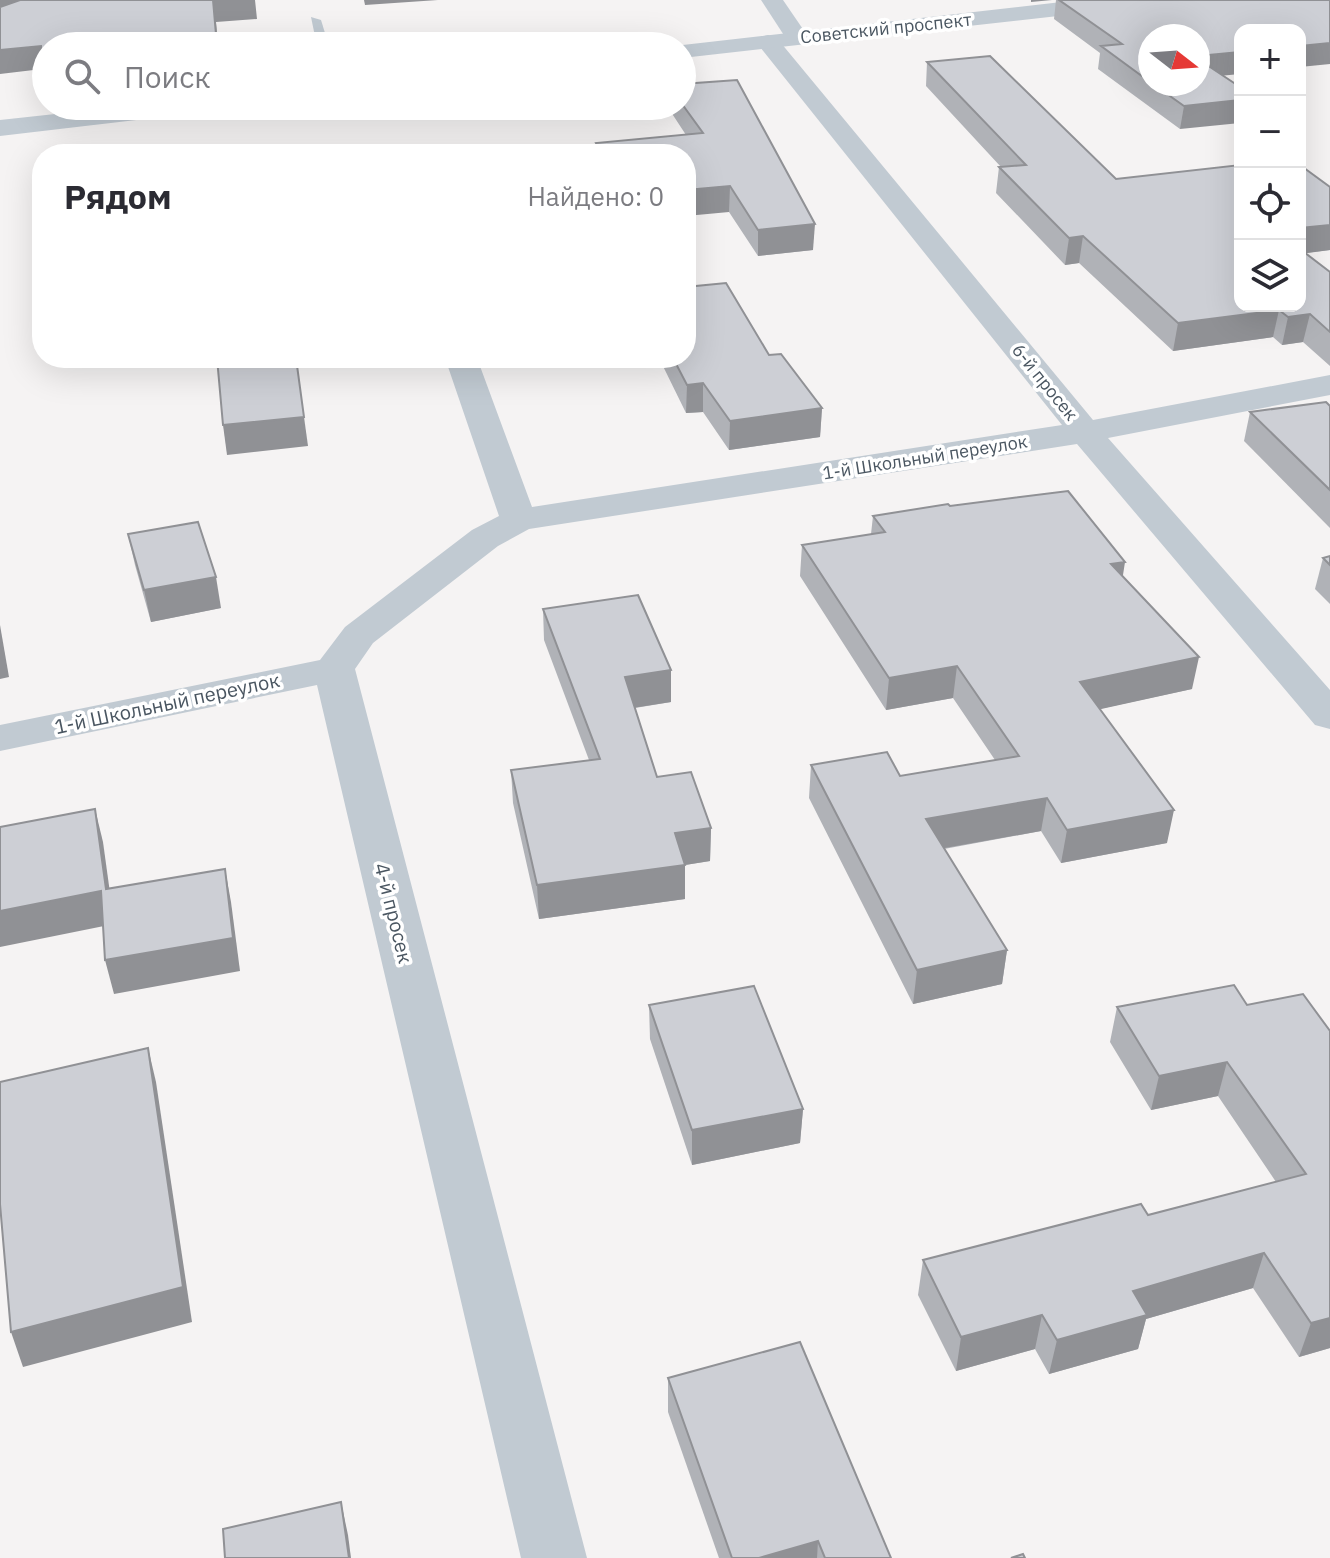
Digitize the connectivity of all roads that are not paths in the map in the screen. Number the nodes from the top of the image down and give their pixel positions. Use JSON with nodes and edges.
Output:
{"nodes":[{"id":1,"x":772,"y":0,"type":"edge"},
{"id":2,"x":1138,"y":0,"type":"edge"},
{"id":3,"x":315,"y":20,"type":"dead end"},
{"id":4,"x":319,"y":32,"type":"edge"},
{"id":5,"x":782,"y":40,"type":"junction"},
{"id":6,"x":696,"y":49,"type":"edge"},
{"id":7,"x":71,"y":120,"type":"edge"},
{"id":8,"x":0,"y":128,"type":"edge"},
{"id":9,"x":465,"y":368,"type":"edge"},
{"id":10,"x":1330,"y":385,"type":"edge"},
{"id":11,"x":1085,"y":432,"type":"junction"},
{"id":12,"x":519,"y":520,"type":"junction"},
{"id":13,"x":334,"y":669,"type":"junction"},
{"id":14,"x":1330,"y":716,"type":"edge"},
{"id":15,"x":0,"y":738,"type":"edge"},
{"id":16,"x":554,"y":1558,"type":"edge"}],
"edges":[{"from":1,"to":5,"type":"street","name":"6-й просек"},
{"from":2,"to":5,"type":"street","name":"Советский проспект"},
{"from":3,"to":4,"type":"lane"},
{"from":5,"to":6,"type":"street","name":"Советский проспект"},
{"from":5,"to":11,"type":"street","name":"6-й просек"},
{"from":7,"to":8,"type":"street"},
{"from":9,"to":12,"type":"street"},
{"from":10,"to":11,"type":"street","name":"1-й Школьный переулок"},
{"from":11,"to":12,"type":"street","name":"1-й Школьный переулок"},
{"from":11,"to":14,"type":"street","name":"6-й просек"},
{"from":12,"to":13,"type":"street"},
{"from":13,"to":15,"type":"street","name":"1-й Школьный переулок"},
{"from":13,"to":16,"type":"street","name":"4-й просек"}]}
